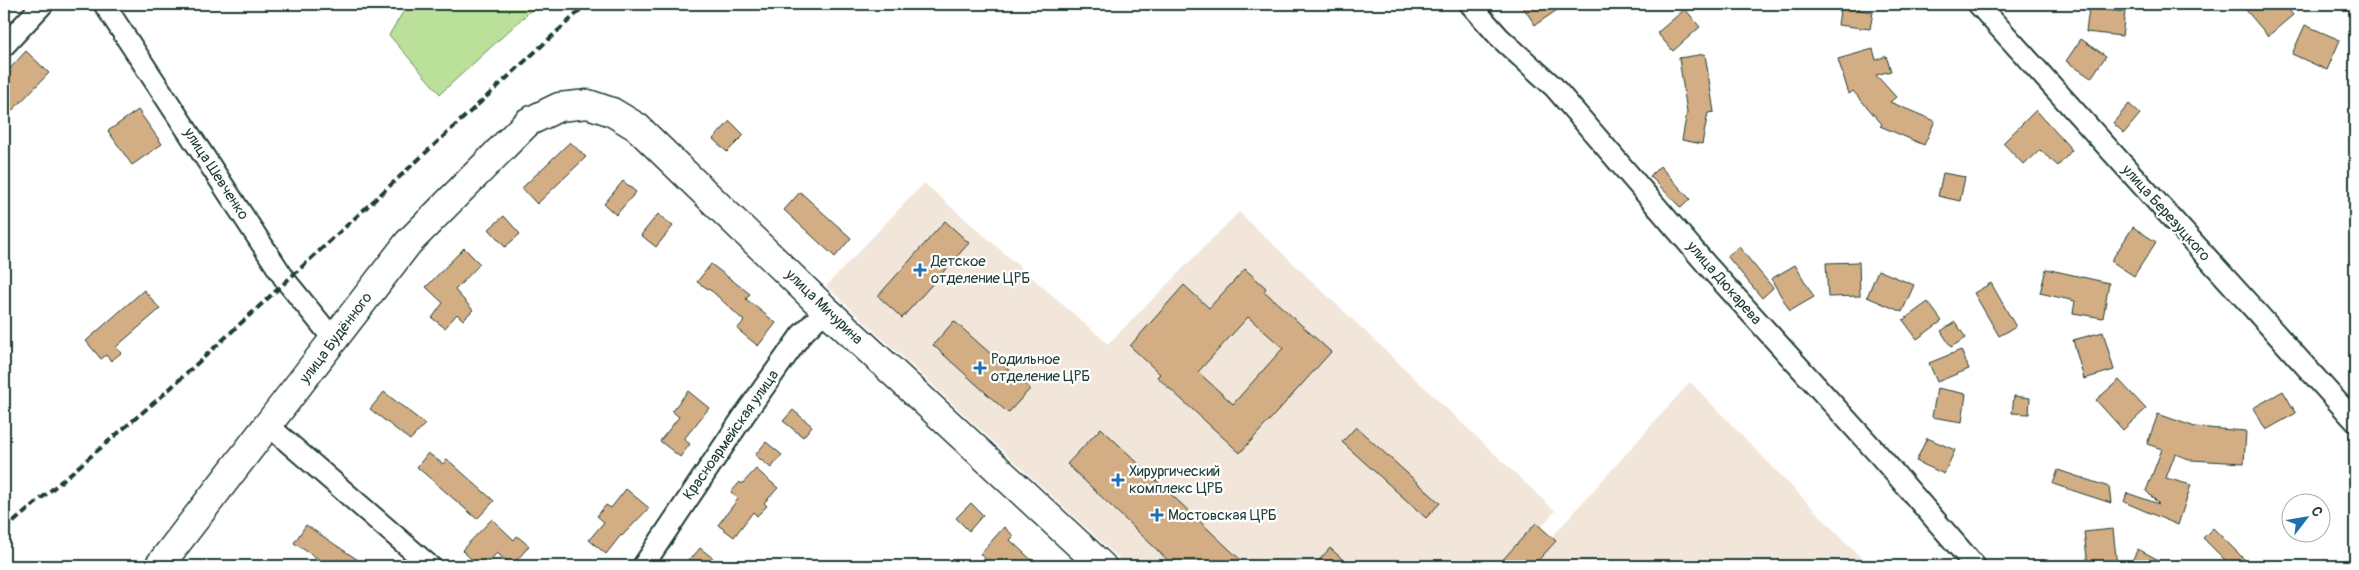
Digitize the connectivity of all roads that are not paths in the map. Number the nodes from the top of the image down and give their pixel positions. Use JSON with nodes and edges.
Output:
{"nodes":[{"id":1,"x":43,"y":4,"type":"edge"},
{"id":2,"x":104,"y":4,"type":"edge"},
{"id":3,"x":1470,"y":4,"type":"edge"},
{"id":4,"x":1978,"y":4,"type":"edge"},
{"id":5,"x":4,"y":46,"type":"edge"},
{"id":6,"x":528,"y":122,"type":"joint"},
{"id":7,"x":826,"y":310,"type":"junction"},
{"id":8,"x":334,"y":340,"type":"junction"},
{"id":9,"x":2355,"y":421,"type":"edge"},
{"id":10,"x":269,"y":426,"type":"junction"},
{"id":11,"x":158,"y":566,"type":"edge"},
{"id":12,"x":430,"y":566,"type":"edge"},
{"id":13,"x":643,"y":566,"type":"edge"},
{"id":14,"x":1102,"y":566,"type":"edge"},
{"id":15,"x":1975,"y":566,"type":"edge"}],
"edges":[{"from":1,"to":5,"type":"street"},
{"from":2,"to":8,"type":"street","name":"улица Шевченко"},
{"from":3,"to":15,"type":"street","name":"улица Дюкарева"},
{"from":4,"to":9,"type":"street","name":"улица Березуцкого"},
{"from":6,"to":7,"type":"street","name":"улица Мичурина"},
{"from":6,"to":8,"type":"street","name":"улица Будённого"},
{"from":7,"to":13,"type":"street","name":"Красноармейская улица"},
{"from":7,"to":14,"type":"street","name":"улица Мичурина"},
{"from":8,"to":10,"type":"street","name":"улица Будённого"},
{"from":10,"to":11,"type":"street","name":"улица Будённого"},
{"from":10,"to":12,"type":"street"}]}
